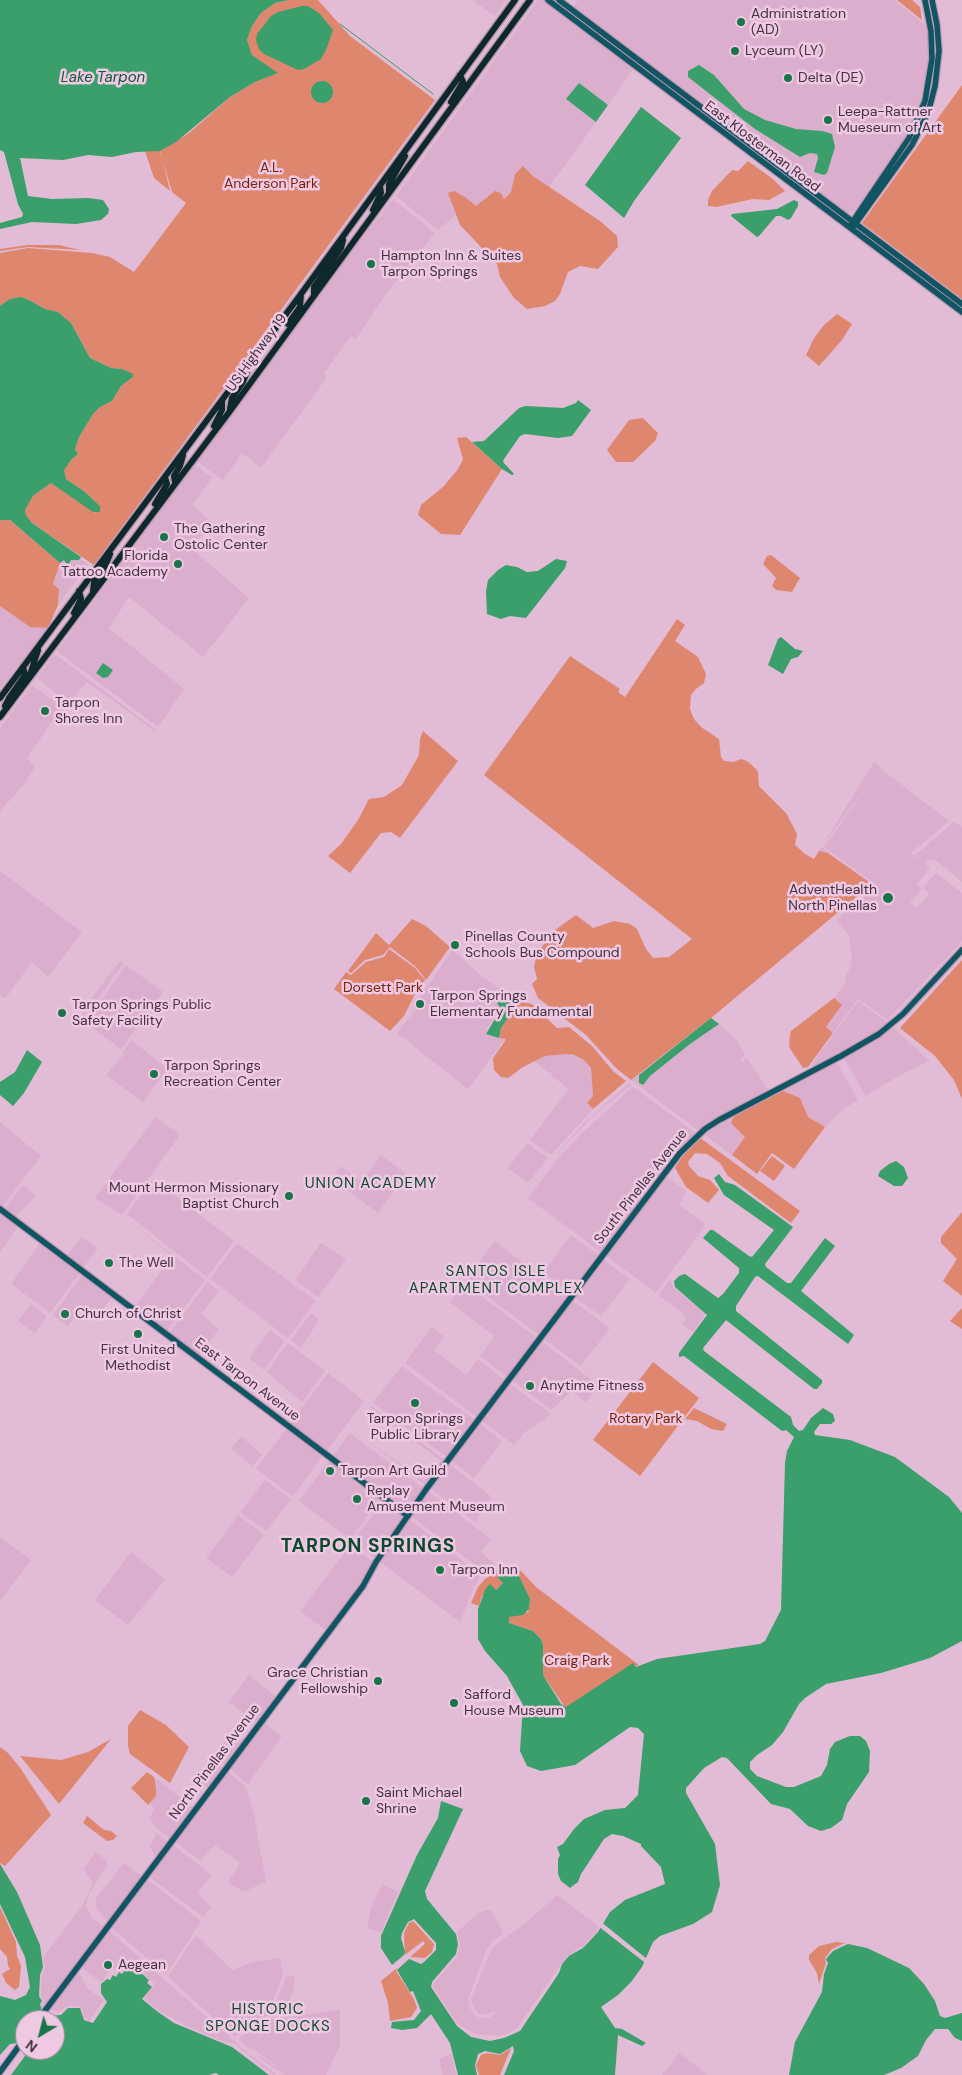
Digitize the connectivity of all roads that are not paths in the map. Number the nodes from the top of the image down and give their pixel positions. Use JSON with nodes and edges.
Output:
{"nodes":[{"id":1,"x":515,"y":0,"type":"edge"},
{"id":2,"x":530,"y":0,"type":"edge"},
{"id":3,"x":548,"y":0,"type":"edge"},
{"id":4,"x":559,"y":0,"type":"edge"},
{"id":5,"x":925,"y":0,"type":"edge"},
{"id":6,"x":932,"y":0,"type":"edge"},
{"id":7,"x":460,"y":75,"type":"junction"},
{"id":8,"x":441,"y":120,"type":"junction"},
{"id":9,"x":410,"y":143,"type":"junction"},
{"id":10,"x":380,"y":186,"type":"junction"},
{"id":11,"x":389,"y":193,"type":"junction"},
{"id":12,"x":367,"y":223,"type":"junction"},
{"id":13,"x":854,"y":223,"type":"junction"},
{"id":14,"x":850,"y":228,"type":"junction"},
{"id":15,"x":346,"y":232,"type":"junction"},
{"id":16,"x":301,"y":294,"type":"junction"},
{"id":17,"x":314,"y":296,"type":"junction"},
{"id":18,"x":962,"y":304,"type":"edge"},
{"id":19,"x":962,"y":312,"type":"edge"},
{"id":20,"x":276,"y":348,"type":"junction"},
{"id":21,"x":251,"y":361,"type":"junction"},
{"id":22,"x":222,"y":400,"type":"junction"},
{"id":23,"x":230,"y":411,"type":"junction"},
{"id":24,"x":211,"y":434,"type":"junction"},
{"id":25,"x":184,"y":452,"type":"junction"},
{"id":26,"x":164,"y":477,"type":"junction"},
{"id":27,"x":175,"y":482,"type":"junction"},
{"id":28,"x":146,"y":521,"type":"junction"},
{"id":29,"x":115,"y":544,"type":"junction"},
{"id":30,"x":79,"y":591,"type":"junction"},
{"id":31,"x":93,"y":592,"type":"junction"},
{"id":32,"x":71,"y":621,"type":"junction"},
{"id":33,"x":40,"y":644,"type":"junction"},
{"id":34,"x":23,"y":667,"type":"junction"},
{"id":35,"x":30,"y":678,"type":"junction"},
{"id":36,"x":0,"y":698,"type":"edge"},
{"id":37,"x":0,"y":717,"type":"edge"},
{"id":38,"x":962,"y":950,"type":"edge"},
{"id":39,"x":0,"y":1209,"type":"edge"},
{"id":40,"x":408,"y":1516,"type":"junction"},
{"id":41,"x":46,"y":2010,"type":"edge"},
{"id":42,"x":15,"y":2050,"type":"edge"},
{"id":43,"x":0,"y":2072,"type":"edge"}],
"edges":[{"from":1,"to":7,"type":"highway","name":"US Highway 19"},
{"from":2,"to":8,"type":"highway","name":"US Highway 19"},
{"from":3,"to":14,"type":"main road","name":"East Klosterman Road"},
{"from":4,"to":13,"type":"main road","name":"East Klosterman Road"},
{"from":5,"to":13,"type":"main road"},
{"from":6,"to":13,"type":"main road"},
{"from":7,"to":8,"type":"highway"},
{"from":7,"to":9,"type":"highway","name":"US Highway 19"},
{"from":8,"to":11,"type":"highway","name":"US Highway 19"},
{"from":9,"to":10,"type":"highway","name":"US Highway 19"},
{"from":9,"to":11,"type":"highway"},
{"from":10,"to":12,"type":"highway"},
{"from":10,"to":15,"type":"highway","name":"US Highway 19"},
{"from":11,"to":12,"type":"highway","name":"US Highway 19"},
{"from":12,"to":17,"type":"highway","name":"US Highway 19"},
{"from":13,"to":14,"type":"main road"},
{"from":13,"to":18,"type":"main road","name":"East Klosterman Road"},
{"from":14,"to":19,"type":"main road","name":"East Klosterman Road"},
{"from":15,"to":16,"type":"highway","name":"US Highway 19"},
{"from":15,"to":17,"type":"highway"},
{"from":16,"to":20,"type":"highway"},
{"from":16,"to":21,"type":"highway","name":"US Highway 19"},
{"from":17,"to":20,"type":"highway","name":"US Highway 19"},
{"from":20,"to":23,"type":"highway","name":"US Highway 19"},
{"from":21,"to":22,"type":"highway","name":"US Highway 19"},
{"from":21,"to":23,"type":"highway"},
{"from":22,"to":24,"type":"highway"},
{"from":22,"to":25,"type":"highway","name":"US Highway 19"},
{"from":23,"to":24,"type":"highway","name":"US Highway 19"},
{"from":24,"to":27,"type":"highway","name":"US Highway 19"},
{"from":25,"to":26,"type":"highway","name":"US Highway 19"},
{"from":25,"to":27,"type":"highway"},
{"from":26,"to":28,"type":"highway"},
{"from":26,"to":29,"type":"highway","name":"US Highway 19"},
{"from":27,"to":28,"type":"highway","name":"US Highway 19"},
{"from":28,"to":31,"type":"highway","name":"US Highway 19"},
{"from":29,"to":30,"type":"highway","name":"US Highway 19"},
{"from":29,"to":31,"type":"highway"},
{"from":30,"to":32,"type":"highway"},
{"from":30,"to":33,"type":"highway","name":"US Highway 19"},
{"from":31,"to":32,"type":"highway","name":"US Highway 19"},
{"from":32,"to":35,"type":"highway","name":"US Highway 19"},
{"from":33,"to":34,"type":"highway","name":"US Highway 19"},
{"from":33,"to":35,"type":"highway"},
{"from":34,"to":36,"type":"highway","name":"US Highway 19"},
{"from":34,"to":37,"type":"highway"},
{"from":35,"to":37,"type":"highway","name":"US Highway 19"},
{"from":38,"to":40,"type":"main road","name":"South Pinellas Avenue"},
{"from":39,"to":40,"type":"main road","name":"East Tarpon Avenue"},
{"from":40,"to":41,"type":"main road","name":"North Pinellas Avenue"},
{"from":42,"to":43,"type":"main road"}]}
